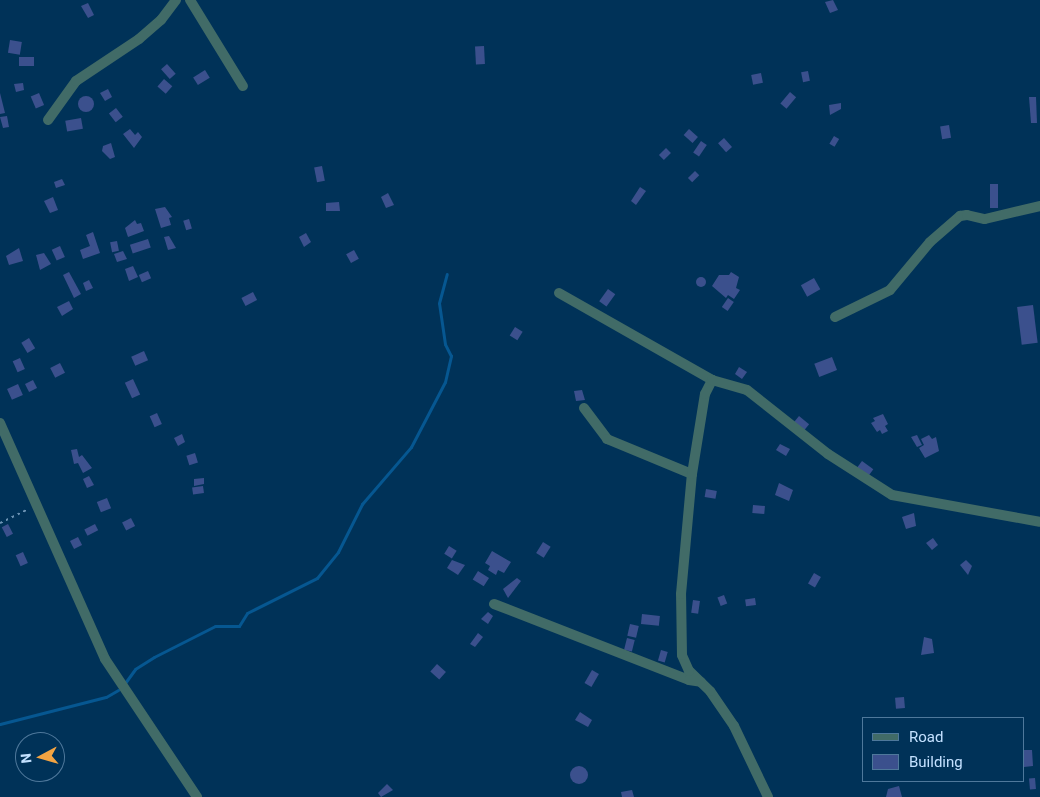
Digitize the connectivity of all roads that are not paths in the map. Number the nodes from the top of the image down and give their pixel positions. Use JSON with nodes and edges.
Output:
{"nodes":[{"id":1,"x":176,"y":0,"type":"edge"},
{"id":2,"x":190,"y":0,"type":"edge"},
{"id":3,"x":243,"y":86,"type":"dead end"},
{"id":4,"x":48,"y":120,"type":"dead end"},
{"id":5,"x":1040,"y":206,"type":"edge"},
{"id":6,"x":559,"y":294,"type":"dead end"},
{"id":7,"x":835,"y":317,"type":"dead end"},
{"id":8,"x":712,"y":380,"type":"junction"},
{"id":9,"x":584,"y":408,"type":"dead end"},
{"id":10,"x":0,"y":422,"type":"edge"},
{"id":11,"x":692,"y":474,"type":"junction"},
{"id":12,"x":1040,"y":522,"type":"edge"},
{"id":13,"x":494,"y":604,"type":"dead end"},
{"id":14,"x":702,"y":682,"type":"junction"},
{"id":15,"x":197,"y":797,"type":"edge"},
{"id":16,"x":768,"y":797,"type":"edge"}],
"edges":[{"from":1,"to":4,"type":"street"},
{"from":2,"to":3,"type":"street"},
{"from":5,"to":7,"type":"street"},
{"from":6,"to":8,"type":"street"},
{"from":8,"to":11,"type":"street"},
{"from":8,"to":12,"type":"street"},
{"from":9,"to":11,"type":"street"},
{"from":10,"to":15,"type":"street"},
{"from":11,"to":14,"type":"street"},
{"from":13,"to":14,"type":"street"},
{"from":14,"to":16,"type":"street"}]}
